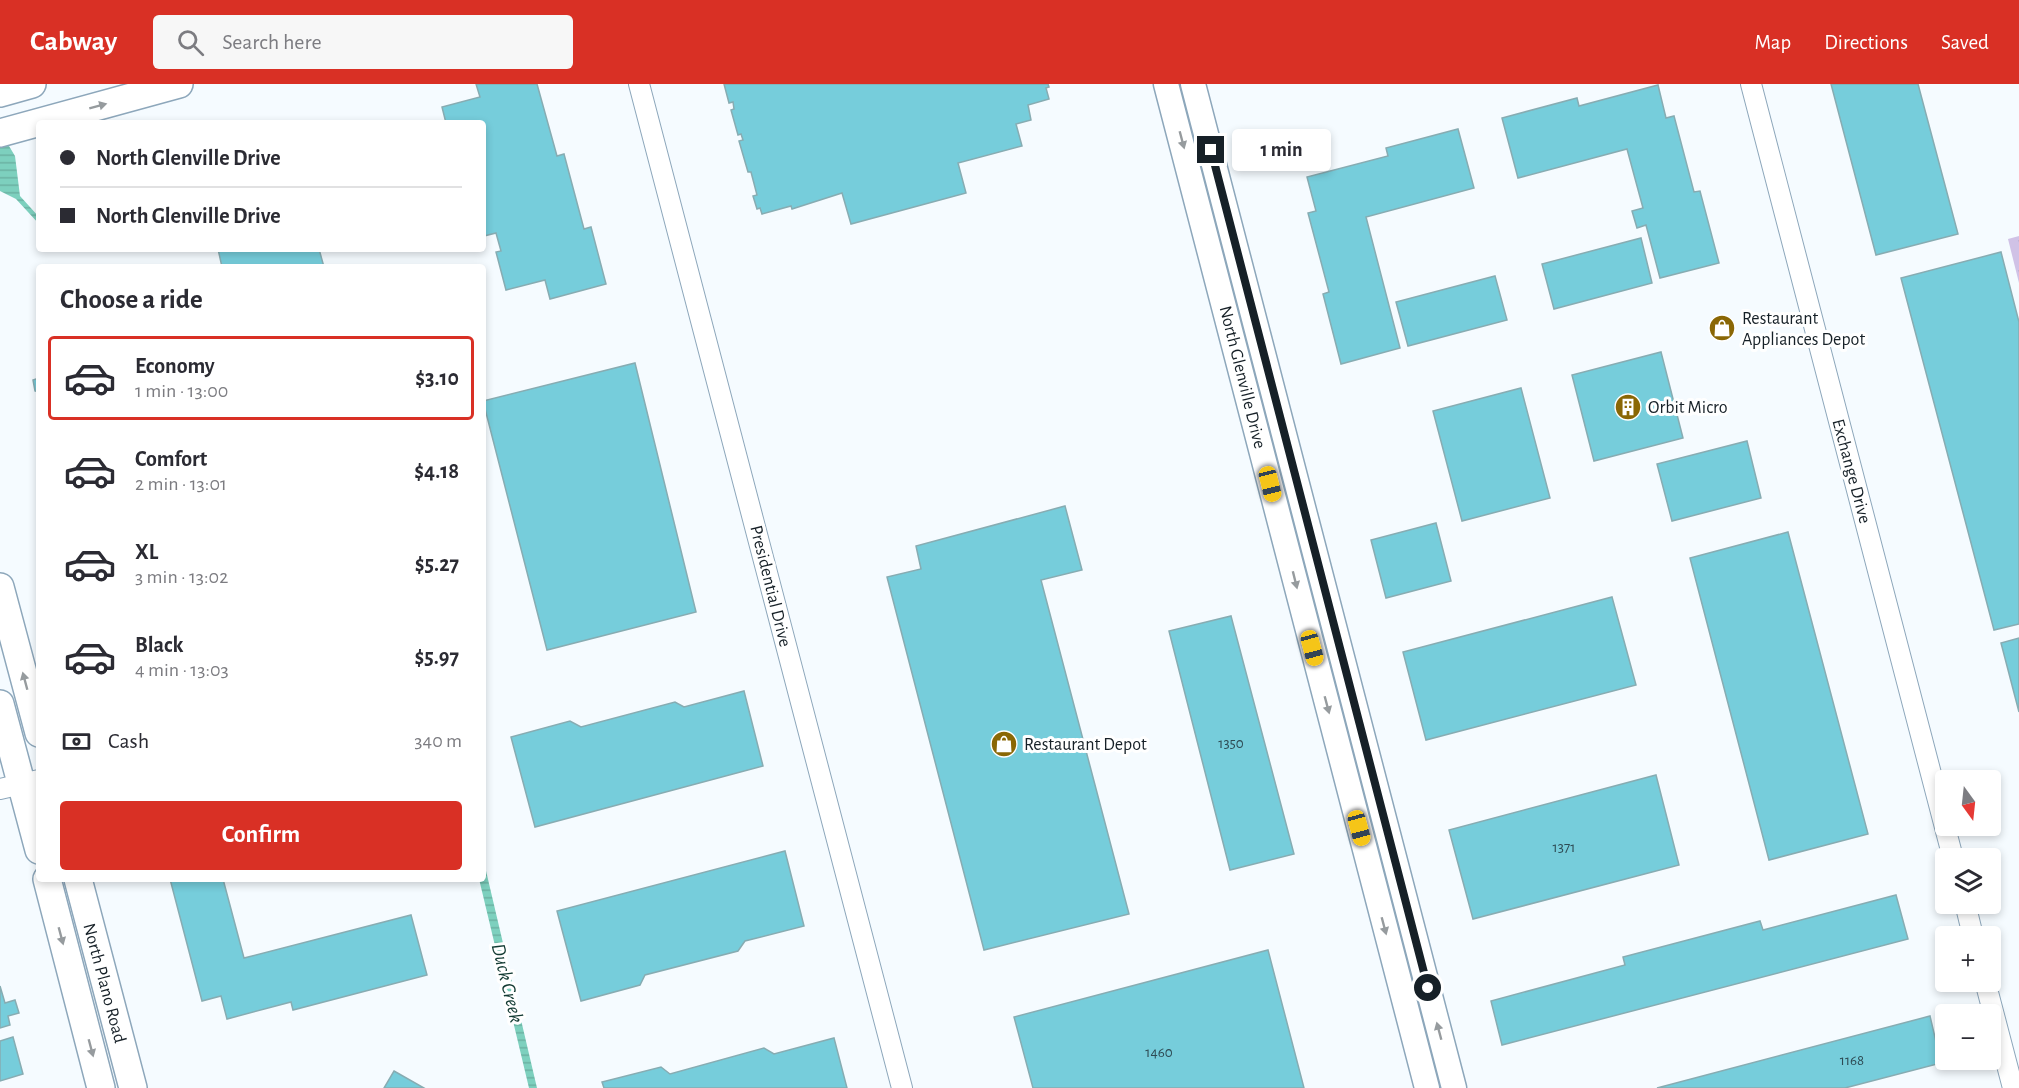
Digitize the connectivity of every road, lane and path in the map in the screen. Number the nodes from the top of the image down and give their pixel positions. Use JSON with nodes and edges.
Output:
{"nodes":[{"id":1,"x":32,"y":84,"type":"edge"},
{"id":2,"x":179,"y":84,"type":"edge"},
{"id":3,"x":639,"y":84,"type":"edge"},
{"id":4,"x":1166,"y":84,"type":"edge"},
{"id":5,"x":1193,"y":84,"type":"edge"},
{"id":6,"x":1751,"y":84,"type":"edge"},
{"id":7,"x":0,"y":93,"type":"edge"},
{"id":8,"x":47,"y":120,"type":"edge"},
{"id":9,"x":36,"y":123,"type":"edge"},
{"id":10,"x":10,"y":130,"type":"edge"},
{"id":11,"x":1277,"y":401,"type":"junction"},
{"id":12,"x":1251,"y":407,"type":"junction"},
{"id":13,"x":1287,"y":438,"type":"junction"},
{"id":14,"x":1261,"y":445,"type":"junction"},
{"id":15,"x":0,"y":586,"type":"edge"},
{"id":16,"x":1340,"y":640,"type":"junction"},
{"id":17,"x":1312,"y":648,"type":"junction"},
{"id":18,"x":0,"y":704,"type":"edge"},
{"id":19,"x":36,"y":722,"type":"edge"},
{"id":20,"x":20,"y":784,"type":"edge"},
{"id":21,"x":36,"y":839,"type":"edge"},
{"id":22,"x":1950,"y":848,"type":"edge"},
{"id":23,"x":48,"y":882,"type":"edge"},
{"id":24,"x":79,"y":882,"type":"edge"},
{"id":25,"x":1422,"y":968,"type":"junction"},
{"id":26,"x":1397,"y":974,"type":"junction"},
{"id":27,"x":1988,"y":992,"type":"edge"},
{"id":28,"x":1424,"y":1077,"type":"edge"},
{"id":29,"x":101,"y":1088,"type":"edge"},
{"id":30,"x":133,"y":1088,"type":"edge"},
{"id":31,"x":902,"y":1088,"type":"edge"},
{"id":32,"x":1453,"y":1088,"type":"edge"},
{"id":33,"x":2013,"y":1088,"type":"edge"}],
"edges":[{"from":1,"to":7,"type":"main road"},
{"from":8,"to":2,"type":"main road","one_way":true},
{"from":3,"to":31,"type":"street","name":"Presidential Drive"},
{"from":4,"to":12,"type":"street","name":"North Glenville Drive","one_way":true},
{"from":5,"to":11,"type":"street","name":"North Glenville Drive"},
{"from":6,"to":22,"type":"street","name":"Exchange Drive"},
{"from":10,"to":9,"type":"main road","one_way":true},
{"from":11,"to":12,"type":"street"},
{"from":11,"to":13,"type":"street","name":"North Glenville Drive"},
{"from":12,"to":14,"type":"street","name":"North Glenville Drive"},
{"from":13,"to":14,"type":"street"},
{"from":13,"to":16,"type":"street","name":"North Glenville Drive"},
{"from":14,"to":17,"type":"street","name":"North Glenville Drive","one_way":true},
{"from":19,"to":15,"type":"main road","one_way":true},
{"from":16,"to":17,"type":"street"},
{"from":16,"to":25,"type":"street","name":"North Glenville Drive"},
{"from":17,"to":26,"type":"street","name":"North Glenville Drive","one_way":true},
{"from":18,"to":20,"type":"main road"},
{"from":20,"to":21,"type":"main road"},
{"from":23,"to":29,"type":"main road","name":"North Plano Road","one_way":true},
{"from":24,"to":30,"type":"main road","name":"North Plano Road"},
{"from":25,"to":26,"type":"street"},
{"from":32,"to":25,"type":"street","name":"North Glenville Drive","one_way":true},
{"from":26,"to":28,"type":"street","name":"North Glenville Drive"},
{"from":27,"to":33,"type":"street"},
{"from":28,"to":32,"type":"street"}]}
